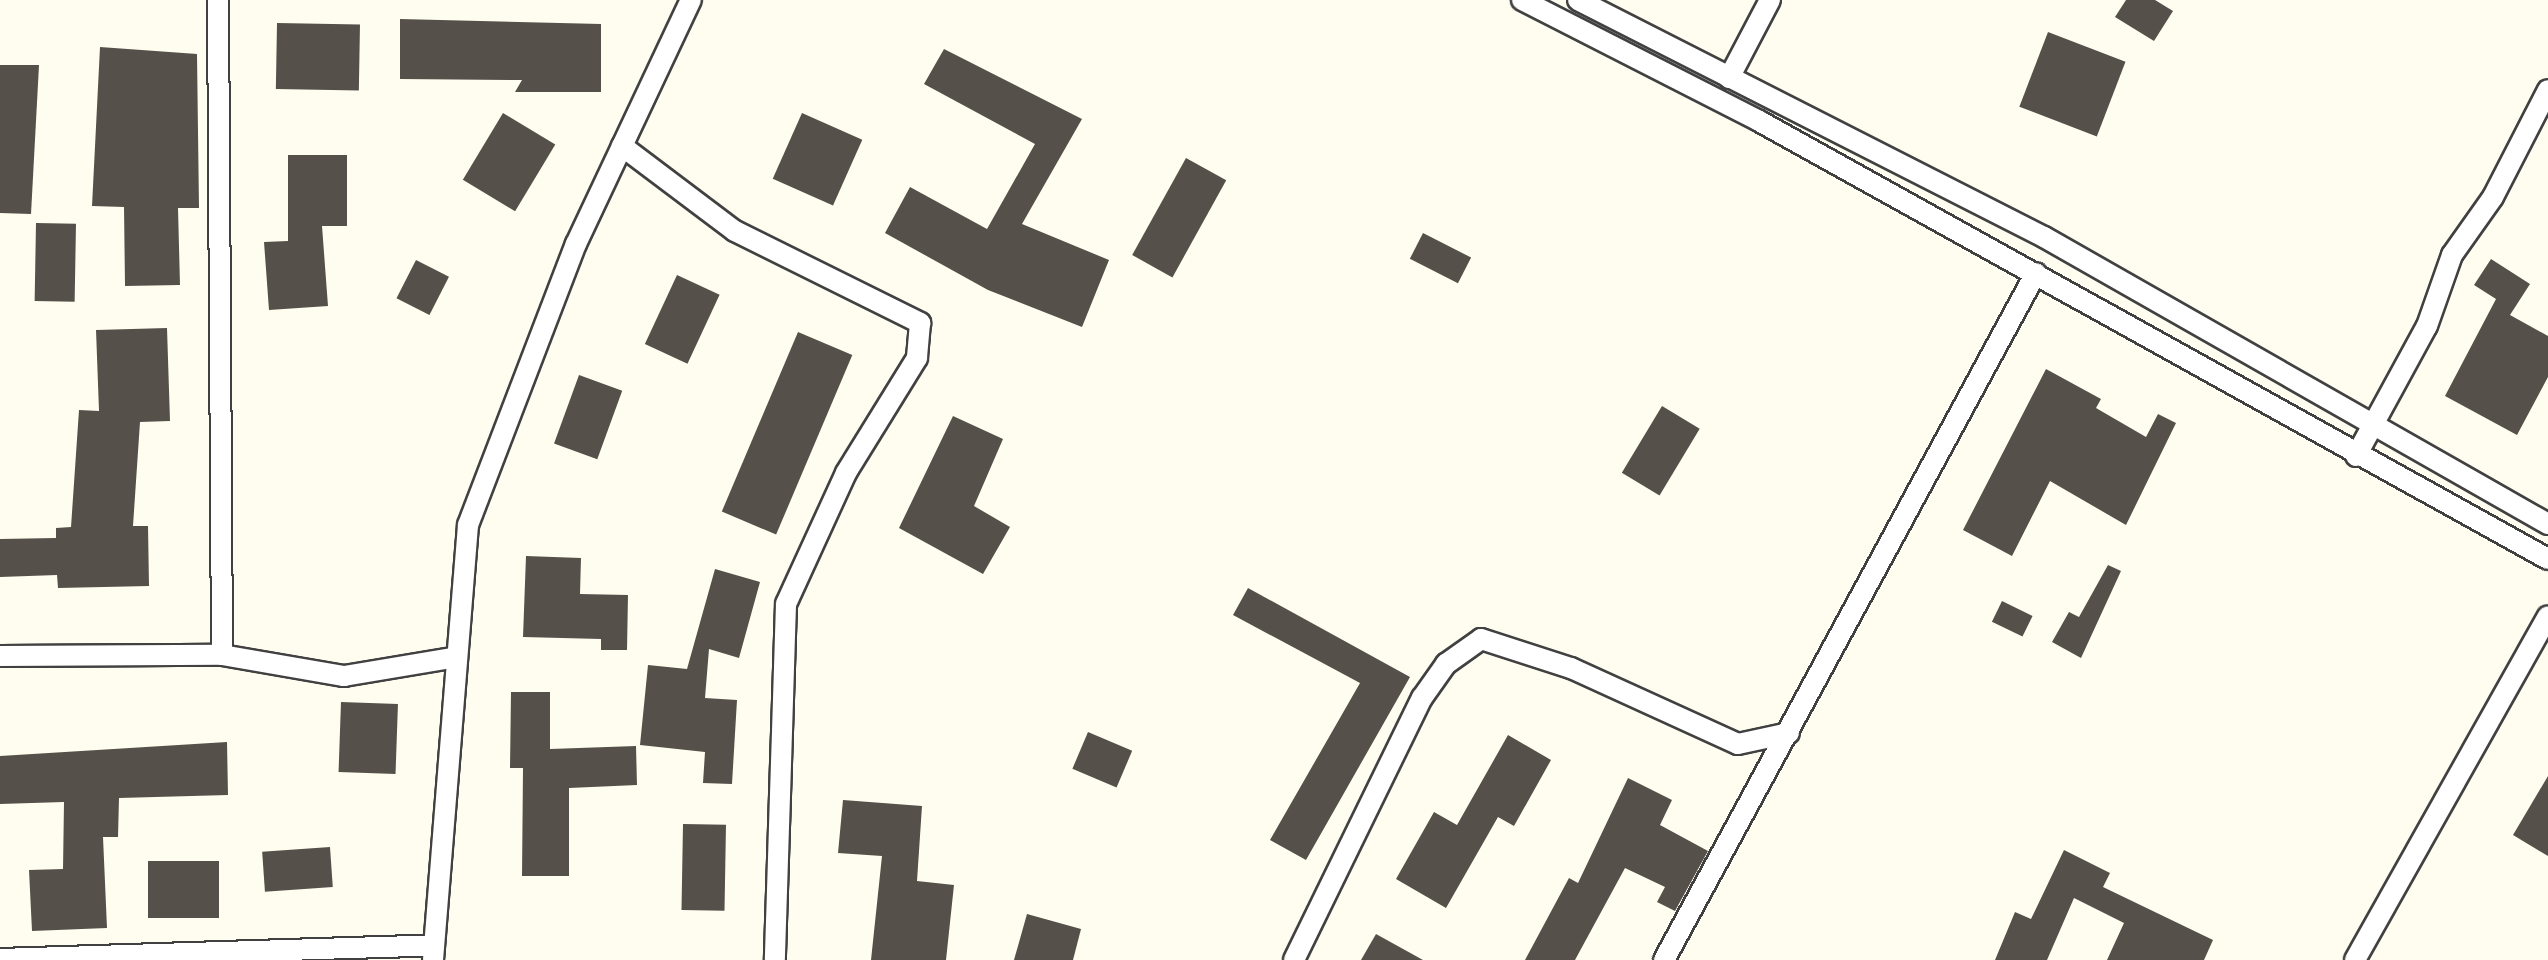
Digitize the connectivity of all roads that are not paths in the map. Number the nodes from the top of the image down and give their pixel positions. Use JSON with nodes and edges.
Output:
{"nodes":[{"id":1,"x":218,"y":0,"type":"edge"},
{"id":2,"x":691,"y":0,"type":"edge"},
{"id":3,"x":1522,"y":0,"type":"edge"},
{"id":4,"x":1578,"y":0,"type":"edge"},
{"id":5,"x":1770,"y":0,"type":"edge"},
{"id":6,"x":1729,"y":78,"type":"junction"},
{"id":7,"x":2548,"y":90,"type":"edge"},
{"id":8,"x":622,"y":146,"type":"junction"},
{"id":9,"x":2036,"y":273,"type":"junction"},
{"id":10,"x":2374,"y":425,"type":"junction"},
{"id":11,"x":2356,"y":456,"type":"junction"},
{"id":12,"x":2548,"y":524,"type":"edge"},
{"id":13,"x":2548,"y":559,"type":"edge"},
{"id":14,"x":2548,"y":616,"type":"edge"},
{"id":15,"x":222,"y":655,"type":"junction"},
{"id":16,"x":0,"y":656,"type":"edge"},
{"id":17,"x":452,"y":658,"type":"junction"},
{"id":18,"x":1790,"y":734,"type":"junction"},
{"id":19,"x":434,"y":952,"type":"edge"},
{"id":20,"x":0,"y":958,"type":"edge"},
{"id":21,"x":775,"y":960,"type":"edge"},
{"id":22,"x":1294,"y":960,"type":"edge"},
{"id":23,"x":1664,"y":960,"type":"edge"},
{"id":24,"x":2355,"y":960,"type":"edge"}],
"edges":[{"from":1,"to":15,"type":"street"},
{"from":2,"to":8,"type":"street"},
{"from":3,"to":9,"type":"street"},
{"from":4,"to":6,"type":"street"},
{"from":5,"to":6,"type":"street"},
{"from":6,"to":10,"type":"street"},
{"from":7,"to":10,"type":"street"},
{"from":8,"to":17,"type":"street"},
{"from":8,"to":21,"type":"street"},
{"from":9,"to":11,"type":"street"},
{"from":9,"to":18,"type":"street"},
{"from":10,"to":11,"type":"street"},
{"from":10,"to":12,"type":"street"},
{"from":11,"to":13,"type":"street"},
{"from":14,"to":24,"type":"street"},
{"from":15,"to":16,"type":"street"},
{"from":15,"to":17,"type":"street"},
{"from":17,"to":19,"type":"street"},
{"from":18,"to":22,"type":"street"},
{"from":18,"to":23,"type":"street"},
{"from":19,"to":20,"type":"street"}]}
